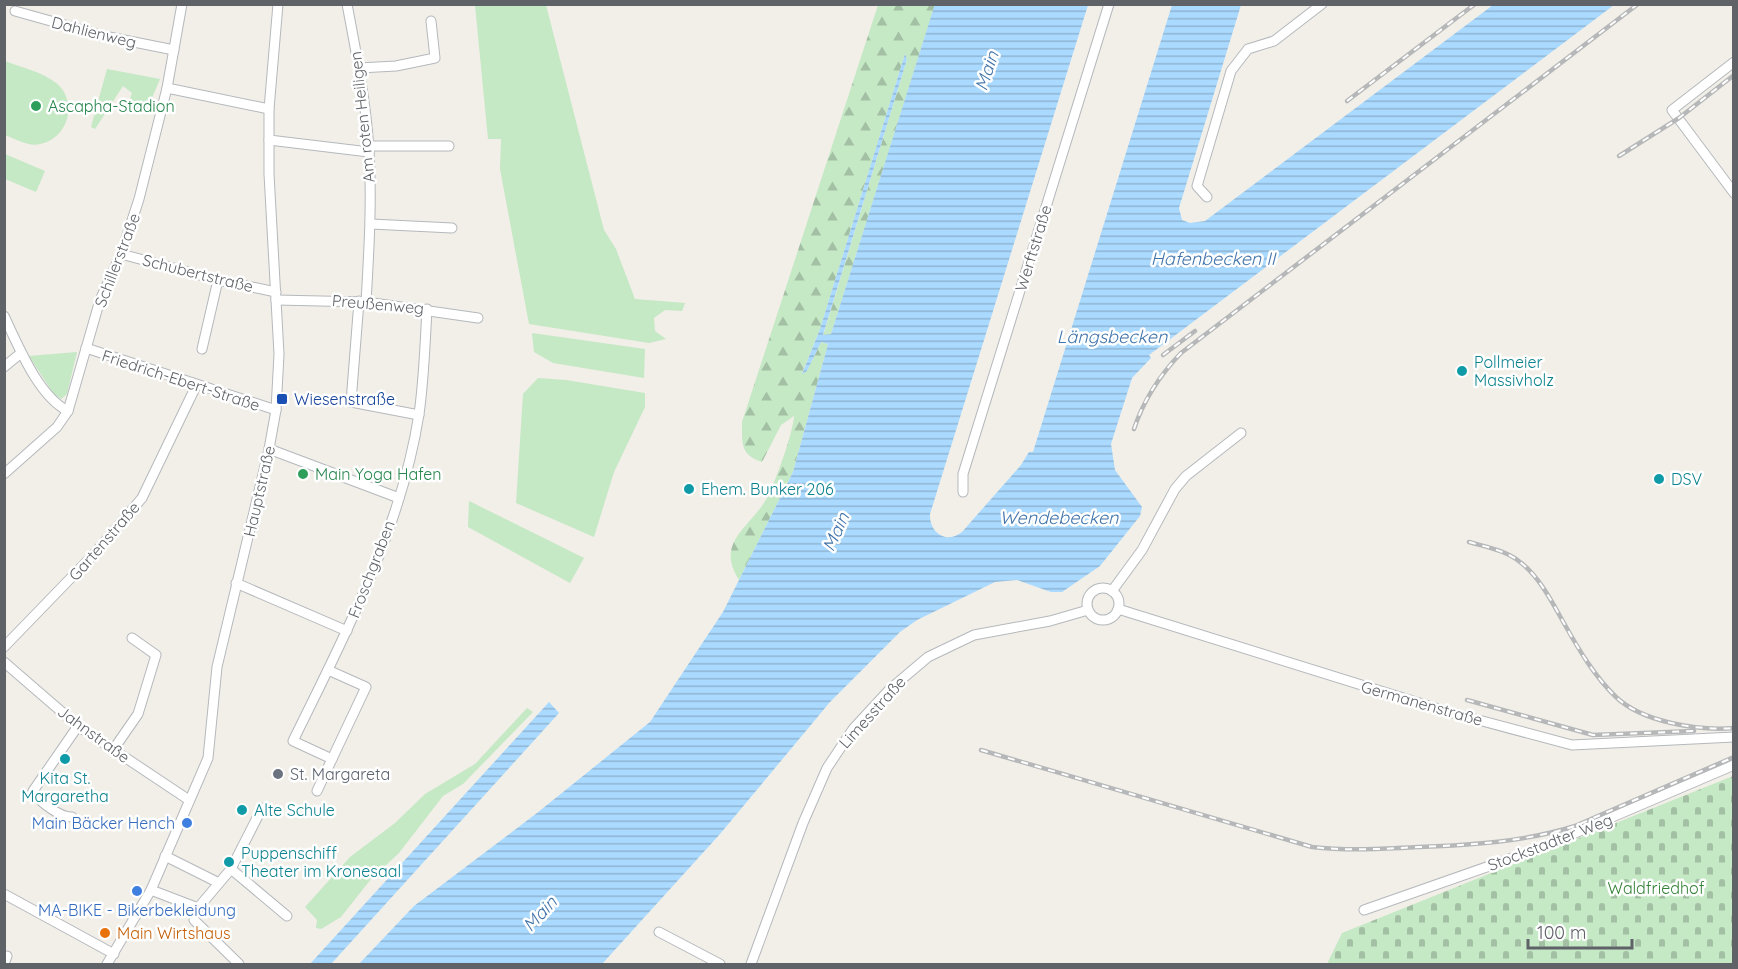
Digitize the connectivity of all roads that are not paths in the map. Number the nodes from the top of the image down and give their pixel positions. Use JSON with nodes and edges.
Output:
{"nodes":[{"id":1,"x":182,"y":4,"type":"edge"},
{"id":2,"x":278,"y":4,"type":"edge"},
{"id":3,"x":347,"y":4,"type":"edge"},
{"id":4,"x":1109,"y":4,"type":"edge"},
{"id":5,"x":1322,"y":4,"type":"edge"},
{"id":6,"x":15,"y":11,"type":"dead end"},
{"id":7,"x":431,"y":21,"type":"dead end"},
{"id":8,"x":174,"y":50,"type":"junction"},
{"id":9,"x":1734,"y":62,"type":"edge"},
{"id":10,"x":359,"y":68,"type":"junction"},
{"id":11,"x":167,"y":88,"type":"junction"},
{"id":12,"x":269,"y":109,"type":"junction"},
{"id":13,"x":268,"y":140,"type":"junction"},
{"id":14,"x":449,"y":146,"type":"dead end"},
{"id":15,"x":369,"y":149,"type":"junction"},
{"id":16,"x":1734,"y":193,"type":"edge"},
{"id":17,"x":1207,"y":197,"type":"dead end"},
{"id":18,"x":371,"y":224,"type":"junction"},
{"id":19,"x":452,"y":228,"type":"dead end"},
{"id":20,"x":121,"y":254,"type":"junction"},
{"id":21,"x":218,"y":280,"type":"junction"},
{"id":22,"x":276,"y":296,"type":"junction"},
{"id":23,"x":362,"y":301,"type":"junction"},
{"id":24,"x":427,"y":309,"type":"junction"},
{"id":25,"x":4,"y":316,"type":"edge"},
{"id":26,"x":478,"y":318,"type":"dead end"},
{"id":27,"x":86,"y":348,"type":"junction"},
{"id":28,"x":202,"y":349,"type":"dead end"},
{"id":29,"x":21,"y":353,"type":"junction"},
{"id":30,"x":4,"y":367,"type":"edge"},
{"id":31,"x":196,"y":386,"type":"junction"},
{"id":32,"x":276,"y":410,"type":"junction"},
{"id":33,"x":68,"y":411,"type":"junction"},
{"id":34,"x":419,"y":415,"type":"junction"},
{"id":35,"x":1241,"y":433,"type":"dead end"},
{"id":36,"x":269,"y":449,"type":"junction"},
{"id":37,"x":4,"y":474,"type":"edge"},
{"id":38,"x":963,"y":492,"type":"dead end"},
{"id":39,"x":399,"y":498,"type":"junction"},
{"id":40,"x":236,"y":583,"type":"junction"},
{"id":41,"x":1112,"y":591,"type":"junction"},
{"id":42,"x":1118,"y":609,"type":"junction"},
{"id":43,"x":1088,"y":610,"type":"junction"},
{"id":44,"x":347,"y":631,"type":"junction"},
{"id":45,"x":132,"y":638,"type":"dead end"},
{"id":46,"x":4,"y":647,"type":"edge"},
{"id":47,"x":6,"y":665,"type":"edge"},
{"id":48,"x":328,"y":670,"type":"junction"},
{"id":49,"x":78,"y":726,"type":"junction"},
{"id":50,"x":1734,"y":737,"type":"edge"},
{"id":51,"x":113,"y":750,"type":"junction"},
{"id":52,"x":332,"y":759,"type":"junction"},
{"id":53,"x":1734,"y":765,"type":"edge"},
{"id":54,"x":317,"y":791,"type":"dead end"},
{"id":55,"x":189,"y":800,"type":"junction"},
{"id":56,"x":262,"y":808,"type":"dead end"},
{"id":57,"x":72,"y":817,"type":"dead end"},
{"id":58,"x":165,"y":856,"type":"junction"},
{"id":59,"x":231,"y":869,"type":"junction"},
{"id":60,"x":219,"y":883,"type":"junction"},
{"id":61,"x":151,"y":890,"type":"junction"},
{"id":62,"x":4,"y":894,"type":"edge"},
{"id":63,"x":1364,"y":910,"type":"dead end"},
{"id":64,"x":287,"y":916,"type":"dead end"},
{"id":65,"x":194,"y":920,"type":"dead end"},
{"id":66,"x":659,"y":932,"type":"dead end"},
{"id":67,"x":110,"y":961,"type":"edge"},
{"id":68,"x":239,"y":964,"type":"edge"},
{"id":69,"x":720,"y":964,"type":"edge"},
{"id":70,"x":751,"y":964,"type":"edge"}],
"edges":[{"from":1,"to":8,"type":"street","name":"Schillerstraße"},
{"from":2,"to":12,"type":"street","name":"Hauptstraße"},
{"from":3,"to":10,"type":"street","name":"Am roten Heiligen"},
{"from":4,"to":38,"type":"street","name":"Werftstraße"},
{"from":5,"to":17,"type":"street"},
{"from":6,"to":8,"type":"street","name":"Dahlienweg"},
{"from":7,"to":10,"type":"street"},
{"from":8,"to":11,"type":"street","name":"Schillerstraße"},
{"from":9,"to":16,"type":"street"},
{"from":10,"to":15,"type":"street","name":"Am roten Heiligen"},
{"from":11,"to":12,"type":"street"},
{"from":11,"to":20,"type":"street","name":"Schillerstraße"},
{"from":12,"to":13,"type":"street","name":"Hauptstraße"},
{"from":13,"to":15,"type":"street"},
{"from":13,"to":22,"type":"street","name":"Hauptstraße"},
{"from":14,"to":15,"type":"street"},
{"from":15,"to":18,"type":"street","name":"Am roten Heiligen"},
{"from":18,"to":19,"type":"street"},
{"from":18,"to":23,"type":"street","name":"Am roten Heiligen"},
{"from":20,"to":21,"type":"street","name":"Schubertstraße"},
{"from":20,"to":27,"type":"street","name":"Schillerstraße"},
{"from":21,"to":22,"type":"street","name":"Schubertstraße"},
{"from":21,"to":28,"type":"street"},
{"from":22,"to":23,"type":"street","name":"Preußenweg"},
{"from":22,"to":32,"type":"street","name":"Hauptstraße"},
{"from":23,"to":24,"type":"street","name":"Preußenweg"},
{"from":23,"to":34,"type":"street","name":"Am roten Heiligen"},
{"from":24,"to":26,"type":"street","name":"Preußenweg"},
{"from":24,"to":34,"type":"street","name":"Froschgraben"},
{"from":25,"to":29,"type":"street"},
{"from":27,"to":31,"type":"street","name":"Friedrich-Ebert-Straße"},
{"from":27,"to":33,"type":"street","name":"Schillerstraße"},
{"from":29,"to":30,"type":"street"},
{"from":29,"to":33,"type":"street"},
{"from":31,"to":32,"type":"street","name":"Friedrich-Ebert-Straße"},
{"from":31,"to":46,"type":"street","name":"Gartenstraße"},
{"from":32,"to":36,"type":"street","name":"Hauptstraße"},
{"from":33,"to":37,"type":"street","name":"Schillerstraße"},
{"from":34,"to":39,"type":"street","name":"Froschgraben"},
{"from":35,"to":41,"type":"street"},
{"from":36,"to":39,"type":"street"},
{"from":36,"to":40,"type":"street","name":"Hauptstraße"},
{"from":39,"to":44,"type":"street","name":"Froschgraben"},
{"from":40,"to":44,"type":"street"},
{"from":40,"to":55,"type":"street","name":"Hauptstraße"},
{"from":41,"to":42,"type":"street"},
{"from":41,"to":43,"type":"street"},
{"from":42,"to":43,"type":"street"},
{"from":42,"to":50,"type":"street","name":"Germanenstraße"},
{"from":43,"to":70,"type":"street","name":"Limesstraße"},
{"from":44,"to":48,"type":"street","name":"Froschgraben"},
{"from":45,"to":51,"type":"street"},
{"from":47,"to":49,"type":"street","name":"Jahnstraße"},
{"from":48,"to":52,"type":"street"},
{"from":48,"to":52,"type":"street","name":"Froschgraben"},
{"from":49,"to":51,"type":"street","name":"Jahnstraße"},
{"from":49,"to":57,"type":"street"},
{"from":51,"to":55,"type":"street","name":"Jahnstraße"},
{"from":52,"to":54,"type":"street"},
{"from":53,"to":63,"type":"street","name":"Stockstadter Weg"},
{"from":55,"to":58,"type":"street","name":"Hauptstraße"},
{"from":56,"to":59,"type":"street"},
{"from":58,"to":60,"type":"street"},
{"from":58,"to":61,"type":"street","name":"Hauptstraße"},
{"from":59,"to":60,"type":"street"},
{"from":59,"to":64,"type":"street"},
{"from":60,"to":61,"type":"street"},
{"from":61,"to":67,"type":"street","name":"Hauptstraße"},
{"from":62,"to":67,"type":"street"},
{"from":65,"to":68,"type":"street"},
{"from":66,"to":69,"type":"street"}]}
